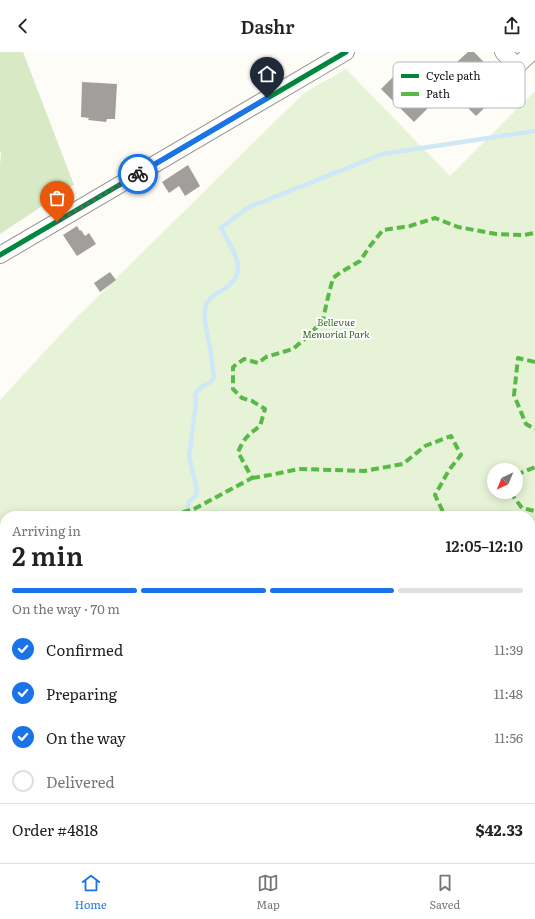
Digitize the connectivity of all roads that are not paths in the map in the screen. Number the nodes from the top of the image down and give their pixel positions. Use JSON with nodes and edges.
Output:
{"nodes":[{"id":1,"x":346,"y":52,"type":"edge"},
{"id":2,"x":503,"y":52,"type":"edge"},
{"id":3,"x":532,"y":52,"type":"edge"},
{"id":4,"x":513,"y":62,"type":"edge"},
{"id":5,"x":521,"y":62,"type":"edge"},
{"id":6,"x":0,"y":255,"type":"edge"}],
"edges":[{"from":1,"to":6,"type":"street"},
{"from":2,"to":4,"type":"street"},
{"from":3,"to":5,"type":"street"}]}
